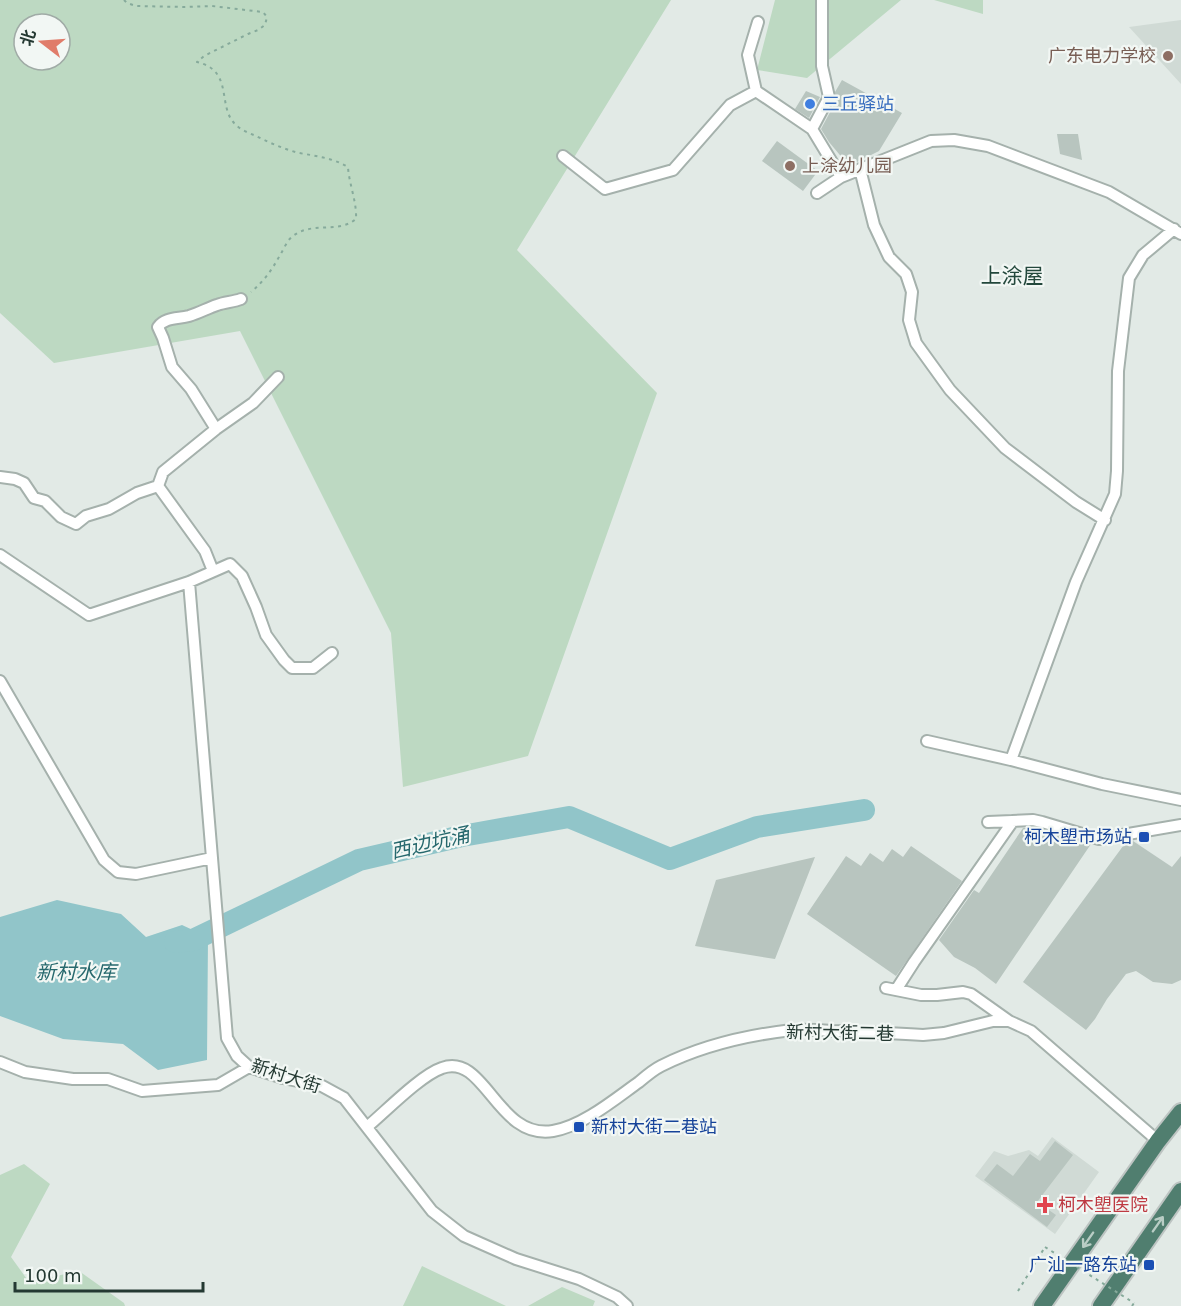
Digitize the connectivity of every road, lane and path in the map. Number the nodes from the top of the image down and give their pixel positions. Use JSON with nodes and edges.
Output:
{"nodes":[{"id":1,"x":124,"y":0,"type":"edge"},
{"id":2,"x":822,"y":0,"type":"edge"},
{"id":3,"x":758,"y":22,"type":"dead end"},
{"id":4,"x":756,"y":91,"type":"junction"},
{"id":5,"x":812,"y":129,"type":"junction"},
{"id":6,"x":563,"y":156,"type":"dead end"},
{"id":7,"x":860,"y":169,"type":"junction"},
{"id":8,"x":841,"y":177,"type":"junction"},
{"id":9,"x":817,"y":193,"type":"dead end"},
{"id":10,"x":1177,"y":231,"type":"edge"},
{"id":11,"x":241,"y":299,"type":"joint"},
{"id":12,"x":278,"y":377,"type":"dead end"},
{"id":13,"x":216,"y":429,"type":"junction"},
{"id":14,"x":0,"y":477,"type":"edge"},
{"id":15,"x":159,"y":486,"type":"junction"},
{"id":16,"x":1105,"y":520,"type":"junction"},
{"id":17,"x":0,"y":555,"type":"edge"},
{"id":18,"x":213,"y":571,"type":"junction"},
{"id":19,"x":189,"y":582,"type":"junction"},
{"id":20,"x":332,"y":653,"type":"dead end"},
{"id":21,"x":0,"y":681,"type":"edge"},
{"id":22,"x":927,"y":741,"type":"dead end"},
{"id":23,"x":1011,"y":760,"type":"junction"},
{"id":24,"x":1181,"y":800,"type":"edge"},
{"id":25,"x":1013,"y":821,"type":"junction"},
{"id":26,"x":988,"y":822,"type":"dead end"},
{"id":27,"x":1181,"y":825,"type":"edge"},
{"id":28,"x":212,"y":858,"type":"junction"},
{"id":29,"x":1009,"y":1021,"type":"junction"},
{"id":30,"x":0,"y":1062,"type":"edge"},
{"id":31,"x":249,"y":1067,"type":"junction"},
{"id":32,"x":1181,"y":1112,"type":"edge"},
{"id":33,"x":367,"y":1127,"type":"junction"},
{"id":34,"x":1158,"y":1141,"type":"junction"},
{"id":35,"x":1181,"y":1191,"type":"edge"},
{"id":36,"x":1018,"y":1291,"type":"dead end"},
{"id":37,"x":1133,"y":1304,"type":"edge"},
{"id":38,"x":627,"y":1306,"type":"edge"},
{"id":39,"x":1042,"y":1306,"type":"edge"},
{"id":40,"x":1101,"y":1306,"type":"edge"}],
"edges":[{"from":1,"to":11,"type":"path"},
{"from":2,"to":5,"type":"street"},
{"from":3,"to":4,"type":"street"},
{"from":4,"to":5,"type":"street"},
{"from":4,"to":6,"type":"street"},
{"from":5,"to":8,"type":"street"},
{"from":7,"to":8,"type":"street"},
{"from":7,"to":10,"type":"street"},
{"from":7,"to":16,"type":"street"},
{"from":8,"to":9,"type":"street"},
{"from":10,"to":16,"type":"street"},
{"from":11,"to":13,"type":"street"},
{"from":12,"to":13,"type":"street"},
{"from":13,"to":15,"type":"street"},
{"from":14,"to":15,"type":"street"},
{"from":15,"to":18,"type":"street"},
{"from":16,"to":23,"type":"street"},
{"from":17,"to":19,"type":"street"},
{"from":18,"to":19,"type":"street"},
{"from":18,"to":20,"type":"street"},
{"from":19,"to":28,"type":"street","name":"新村大街"},
{"from":21,"to":28,"type":"street"},
{"from":22,"to":23,"type":"street"},
{"from":23,"to":24,"type":"street"},
{"from":25,"to":26,"type":"street"},
{"from":25,"to":27,"type":"street"},
{"from":25,"to":29,"type":"street"},
{"from":28,"to":31,"type":"street","name":"新村大街"},
{"from":29,"to":33,"type":"street","name":"新村大街二巷"},
{"from":29,"to":34,"type":"street"},
{"from":30,"to":31,"type":"street"},
{"from":31,"to":33,"type":"street","name":"新村大街"},
{"from":32,"to":34,"type":"highway"},
{"from":33,"to":38,"type":"street","name":"新村大街"},
{"from":34,"to":39,"type":"highway","one_way":true},
{"from":40,"to":35,"type":"highway","one_way":true},
{"from":36,"to":37,"type":"path","bridge":true}]}
